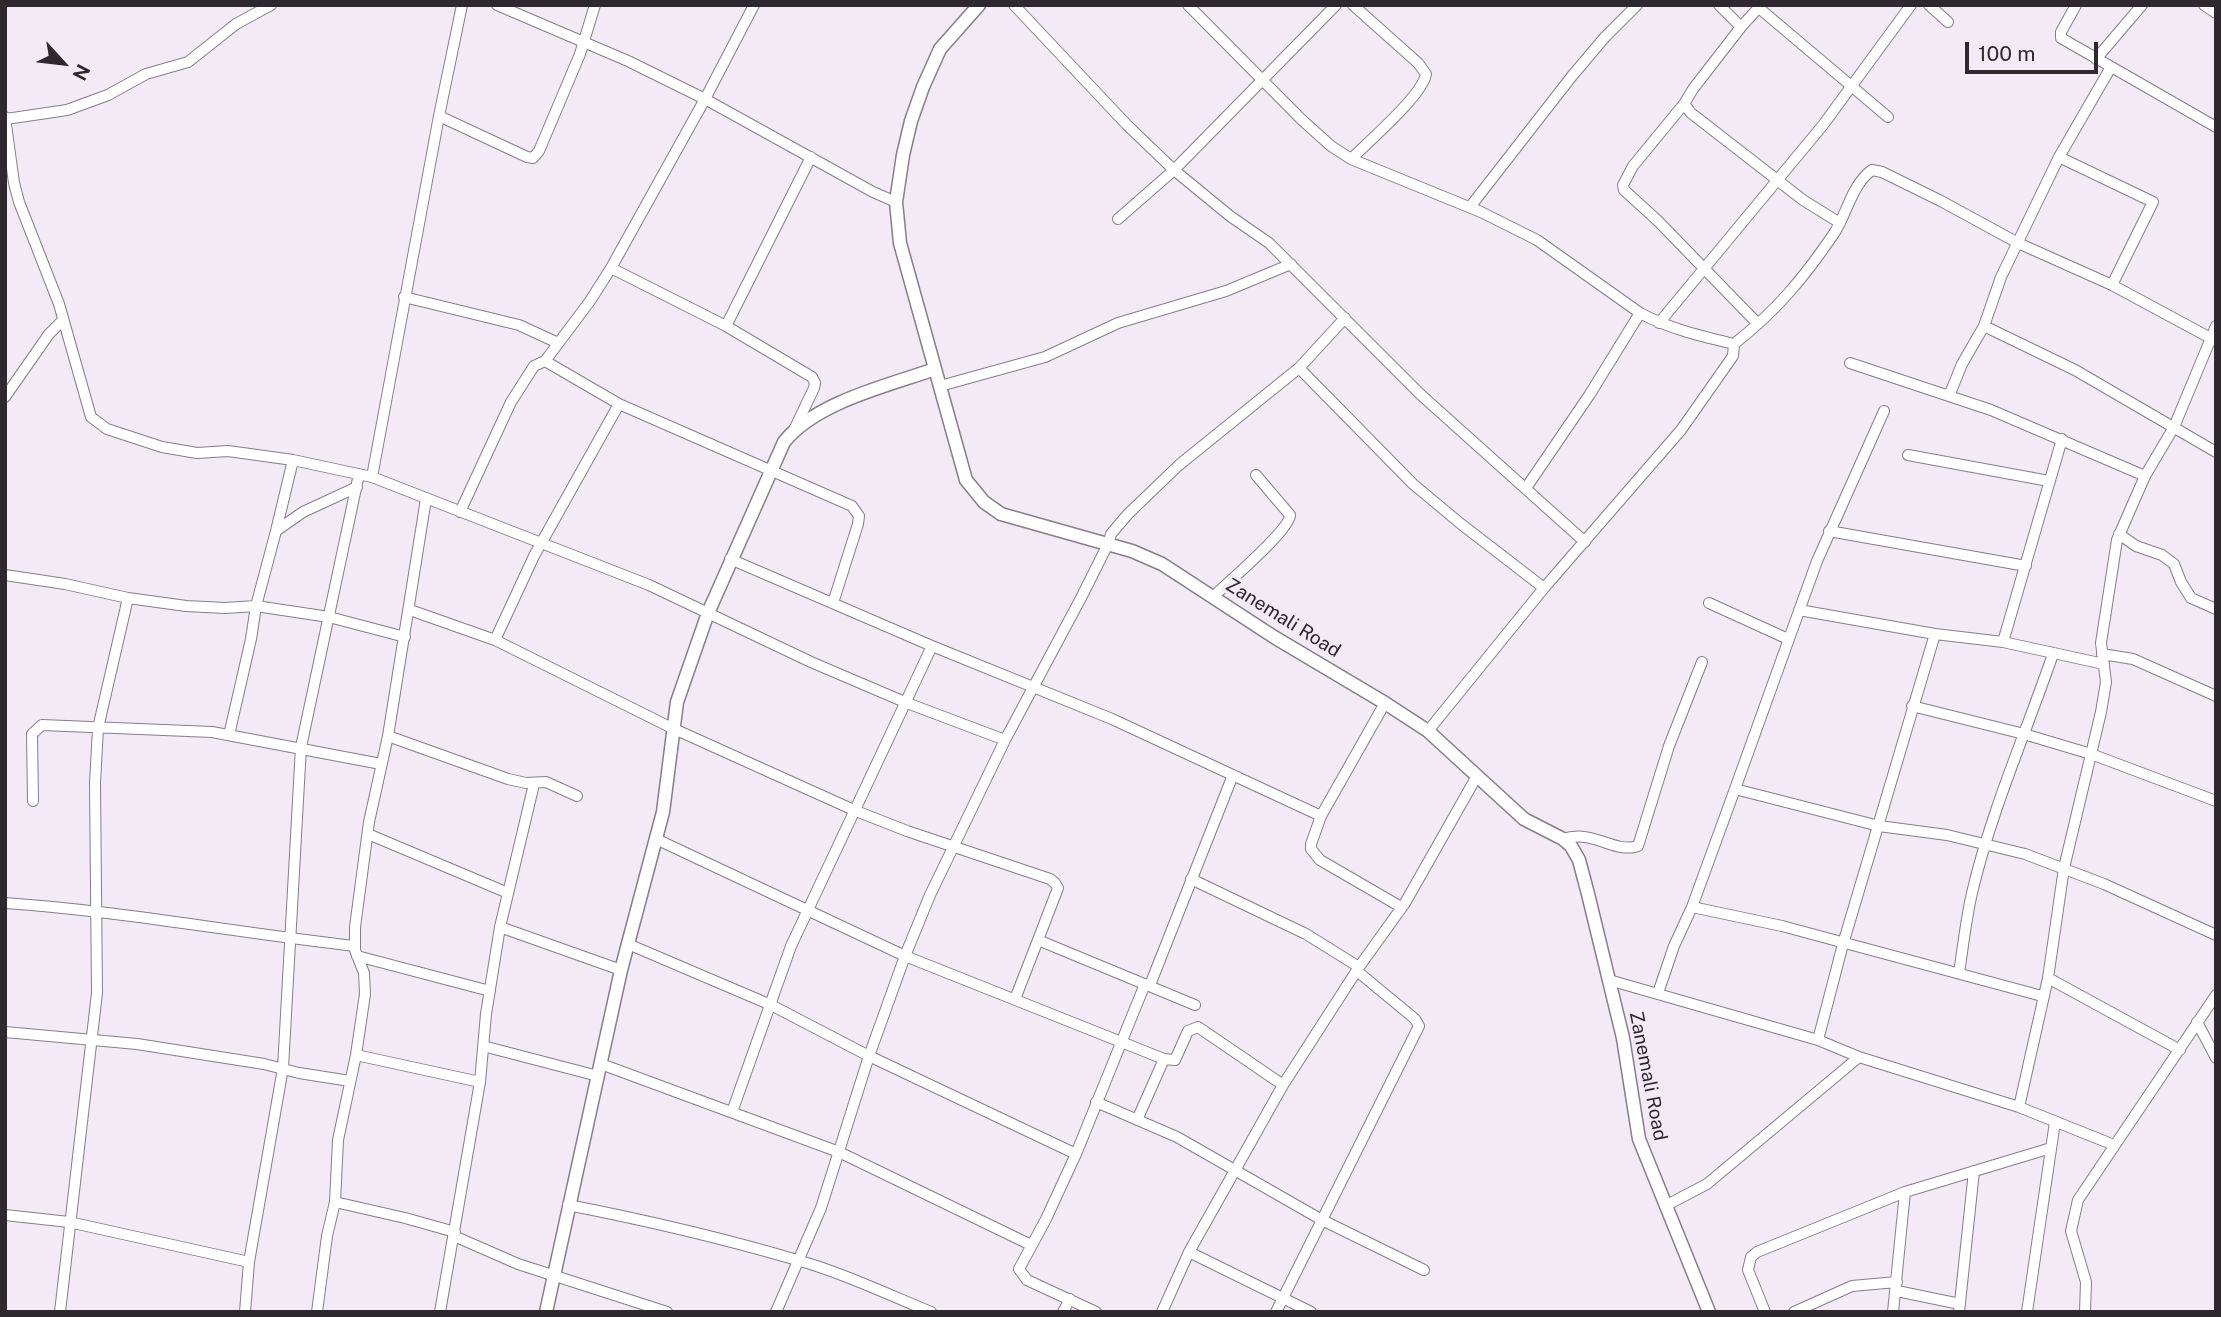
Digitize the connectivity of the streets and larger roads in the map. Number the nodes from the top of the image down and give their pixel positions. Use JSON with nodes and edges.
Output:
{"nodes":[{"id":1,"x":271,"y":5,"type":"edge"},
{"id":2,"x":462,"y":5,"type":"edge"},
{"id":3,"x":498,"y":5,"type":"edge"},
{"id":4,"x":595,"y":5,"type":"edge"},
{"id":5,"x":754,"y":5,"type":"edge"},
{"id":6,"x":979,"y":5,"type":"edge"},
{"id":7,"x":1014,"y":5,"type":"edge"},
{"id":8,"x":1188,"y":5,"type":"edge"},
{"id":9,"x":1336,"y":5,"type":"edge"},
{"id":10,"x":1353,"y":5,"type":"edge"},
{"id":11,"x":1637,"y":5,"type":"edge"},
{"id":12,"x":1719,"y":5,"type":"edge"},
{"id":13,"x":1911,"y":5,"type":"edge"},
{"id":14,"x":1929,"y":5,"type":"edge"},
{"id":15,"x":2076,"y":5,"type":"edge"},
{"id":16,"x":2142,"y":5,"type":"edge"},
{"id":17,"x":2204,"y":5,"type":"edge"},
{"id":18,"x":1760,"y":7,"type":"edge"},
{"id":19,"x":2216,"y":13,"type":"edge"},
{"id":20,"x":1948,"y":22,"type":"dead end"},
{"id":21,"x":1741,"y":27,"type":"junction"},
{"id":22,"x":584,"y":41,"type":"junction"},
{"id":23,"x":2096,"y":59,"type":"junction"},
{"id":24,"x":2111,"y":67,"type":"junction"},
{"id":25,"x":1262,"y":78,"type":"junction"},
{"id":26,"x":1852,"y":88,"type":"junction"},
{"id":27,"x":705,"y":99,"type":"junction"},
{"id":28,"x":1684,"y":104,"type":"junction"},
{"id":29,"x":439,"y":116,"type":"junction"},
{"id":30,"x":1888,"y":117,"type":"dead end"},
{"id":31,"x":6,"y":118,"type":"edge"},
{"id":32,"x":2216,"y":127,"type":"edge"},
{"id":33,"x":2059,"y":157,"type":"junction"},
{"id":34,"x":811,"y":158,"type":"junction"},
{"id":35,"x":1350,"y":159,"type":"junction"},
{"id":36,"x":1174,"y":170,"type":"junction"},
{"id":37,"x":1776,"y":179,"type":"junction"},
{"id":38,"x":896,"y":202,"type":"junction"},
{"id":39,"x":1470,"y":207,"type":"junction"},
{"id":40,"x":1118,"y":219,"type":"dead end"},
{"id":41,"x":1840,"y":223,"type":"junction"},
{"id":42,"x":2018,"y":243,"type":"junction"},
{"id":43,"x":1291,"y":264,"type":"junction"},
{"id":44,"x":611,"y":268,"type":"junction"},
{"id":45,"x":1703,"y":269,"type":"junction"},
{"id":46,"x":2112,"y":285,"type":"junction"},
{"id":47,"x":404,"y":298,"type":"junction"},
{"id":48,"x":1640,"y":313,"type":"junction"},
{"id":49,"x":1345,"y":318,"type":"junction"},
{"id":50,"x":63,"y":320,"type":"junction"},
{"id":51,"x":1660,"y":323,"type":"junction"},
{"id":52,"x":1758,"y":324,"type":"junction"},
{"id":53,"x":726,"y":326,"type":"junction"},
{"id":54,"x":1984,"y":326,"type":"junction"},
{"id":55,"x":2216,"y":326,"type":"edge"},
{"id":56,"x":2213,"y":340,"type":"edge"},
{"id":57,"x":558,"y":343,"type":"junction"},
{"id":58,"x":1734,"y":345,"type":"junction"},
{"id":59,"x":545,"y":361,"type":"junction"},
{"id":60,"x":1850,"y":363,"type":"dead end"},
{"id":61,"x":1299,"y":368,"type":"junction"},
{"id":62,"x":935,"y":369,"type":"junction"},
{"id":63,"x":940,"y":386,"type":"junction"},
{"id":64,"x":1949,"y":396,"type":"junction"},
{"id":65,"x":5,"y":397,"type":"edge"},
{"id":66,"x":619,"y":404,"type":"junction"},
{"id":67,"x":1884,"y":411,"type":"dead end"},
{"id":68,"x":2174,"y":427,"type":"junction"},
{"id":69,"x":794,"y":430,"type":"junction"},
{"id":70,"x":2062,"y":439,"type":"junction"},
{"id":71,"x":2216,"y":452,"type":"edge"},
{"id":72,"x":1908,"y":455,"type":"dead end"},
{"id":73,"x":293,"y":460,"type":"junction"},
{"id":74,"x":771,"y":472,"type":"junction"},
{"id":75,"x":359,"y":474,"type":"junction"},
{"id":76,"x":1256,"y":475,"type":"dead end"},
{"id":77,"x":372,"y":477,"type":"junction"},
{"id":78,"x":2146,"y":477,"type":"junction"},
{"id":79,"x":2049,"y":481,"type":"junction"},
{"id":80,"x":357,"y":487,"type":"junction"},
{"id":81,"x":1525,"y":488,"type":"junction"},
{"id":82,"x":426,"y":499,"type":"junction"},
{"id":83,"x":460,"y":512,"type":"junction"},
{"id":84,"x":275,"y":531,"type":"junction"},
{"id":85,"x":1829,"y":531,"type":"junction"},
{"id":86,"x":2119,"y":534,"type":"junction"},
{"id":87,"x":1585,"y":542,"type":"junction"},
{"id":88,"x":541,"y":544,"type":"junction"},
{"id":89,"x":1108,"y":544,"type":"junction"},
{"id":90,"x":730,"y":559,"type":"junction"},
{"id":91,"x":2026,"y":566,"type":"junction"},
{"id":92,"x":5,"y":575,"type":"edge"},
{"id":93,"x":1544,"y":588,"type":"junction"},
{"id":94,"x":1213,"y":597,"type":"junction"},
{"id":95,"x":128,"y":598,"type":"junction"},
{"id":96,"x":834,"y":603,"type":"junction"},
{"id":97,"x":1709,"y":603,"type":"dead end"},
{"id":98,"x":256,"y":606,"type":"junction"},
{"id":99,"x":2216,"y":609,"type":"edge"},
{"id":100,"x":410,"y":610,"type":"junction"},
{"id":101,"x":1799,"y":610,"type":"junction"},
{"id":102,"x":708,"y":613,"type":"junction"},
{"id":103,"x":329,"y":617,"type":"junction"},
{"id":104,"x":1935,"y":635,"type":"junction"},
{"id":105,"x":405,"y":637,"type":"junction"},
{"id":106,"x":1788,"y":639,"type":"junction"},
{"id":107,"x":495,"y":640,"type":"junction"},
{"id":108,"x":2003,"y":642,"type":"junction"},
{"id":109,"x":932,"y":646,"type":"junction"},
{"id":110,"x":2053,"y":654,"type":"junction"},
{"id":111,"x":2103,"y":659,"type":"junction"},
{"id":112,"x":1702,"y":662,"type":"dead end"},
{"id":113,"x":1033,"y":687,"type":"junction"},
{"id":114,"x":2216,"y":695,"type":"edge"},
{"id":115,"x":906,"y":703,"type":"junction"},
{"id":116,"x":1385,"y":703,"type":"junction"},
{"id":117,"x":1912,"y":706,"type":"junction"},
{"id":118,"x":98,"y":727,"type":"junction"},
{"id":119,"x":672,"y":728,"type":"junction"},
{"id":120,"x":1428,"y":731,"type":"junction"},
{"id":121,"x":2024,"y":733,"type":"junction"},
{"id":122,"x":229,"y":735,"type":"junction"},
{"id":123,"x":388,"y":736,"type":"junction"},
{"id":124,"x":1005,"y":740,"type":"junction"},
{"id":125,"x":301,"y":747,"type":"junction"},
{"id":126,"x":2091,"y":754,"type":"junction"},
{"id":127,"x":381,"y":764,"type":"junction"},
{"id":128,"x":1233,"y":775,"type":"junction"},
{"id":129,"x":1477,"y":776,"type":"junction"},
{"id":130,"x":534,"y":784,"type":"junction"},
{"id":131,"x":1735,"y":789,"type":"junction"},
{"id":132,"x":578,"y":796,"type":"dead end"},
{"id":133,"x":33,"y":801,"type":"dead end"},
{"id":134,"x":2216,"y":801,"type":"edge"},
{"id":135,"x":856,"y":811,"type":"junction"},
{"id":136,"x":1321,"y":816,"type":"junction"},
{"id":137,"x":1880,"y":826,"type":"junction"},
{"id":138,"x":368,"y":834,"type":"junction"},
{"id":139,"x":656,"y":838,"type":"junction"},
{"id":140,"x":1563,"y":839,"type":"junction"},
{"id":141,"x":1986,"y":843,"type":"junction"},
{"id":142,"x":953,"y":847,"type":"junction"},
{"id":143,"x":2064,"y":868,"type":"junction"},
{"id":144,"x":1191,"y":878,"type":"junction"},
{"id":145,"x":508,"y":892,"type":"junction"},
{"id":146,"x":5,"y":903,"type":"edge"},
{"id":147,"x":1401,"y":907,"type":"junction"},
{"id":148,"x":1692,"y":907,"type":"junction"},
{"id":149,"x":807,"y":911,"type":"junction"},
{"id":150,"x":98,"y":913,"type":"junction"},
{"id":151,"x":500,"y":927,"type":"junction"},
{"id":152,"x":2216,"y":935,"type":"edge"},
{"id":153,"x":291,"y":939,"type":"junction"},
{"id":154,"x":1038,"y":940,"type":"junction"},
{"id":155,"x":628,"y":944,"type":"junction"},
{"id":156,"x":1843,"y":944,"type":"junction"},
{"id":157,"x":356,"y":951,"type":"junction"},
{"id":158,"x":905,"y":956,"type":"junction"},
{"id":159,"x":1358,"y":969,"type":"junction"},
{"id":160,"x":621,"y":970,"type":"junction"},
{"id":161,"x":1959,"y":973,"type":"junction"},
{"id":162,"x":2048,"y":978,"type":"junction"},
{"id":163,"x":1609,"y":980,"type":"junction"},
{"id":164,"x":1148,"y":985,"type":"junction"},
{"id":165,"x":490,"y":991,"type":"junction"},
{"id":166,"x":1658,"y":993,"type":"junction"},
{"id":167,"x":2216,"y":995,"type":"edge"},
{"id":168,"x":2042,"y":996,"type":"junction"},
{"id":169,"x":1016,"y":999,"type":"junction"},
{"id":170,"x":771,"y":1004,"type":"junction"},
{"id":171,"x":1195,"y":1005,"type":"dead end"},
{"id":172,"x":2197,"y":1022,"type":"junction"},
{"id":173,"x":5,"y":1032,"type":"edge"},
{"id":174,"x":93,"y":1040,"type":"junction"},
{"id":175,"x":1818,"y":1040,"type":"junction"},
{"id":176,"x":1122,"y":1043,"type":"junction"},
{"id":177,"x":483,"y":1046,"type":"junction"},
{"id":178,"x":2180,"y":1050,"type":"junction"},
{"id":179,"x":356,"y":1055,"type":"junction"},
{"id":180,"x":869,"y":1056,"type":"junction"},
{"id":181,"x":1859,"y":1057,"type":"junction"},
{"id":182,"x":2216,"y":1058,"type":"edge"},
{"id":183,"x":1164,"y":1059,"type":"junction"},
{"id":184,"x":283,"y":1068,"type":"junction"},
{"id":185,"x":600,"y":1070,"type":"junction"},
{"id":186,"x":350,"y":1081,"type":"junction"},
{"id":187,"x":480,"y":1082,"type":"junction"},
{"id":188,"x":1283,"y":1084,"type":"junction"},
{"id":189,"x":1096,"y":1101,"type":"junction"},
{"id":190,"x":2019,"y":1107,"type":"junction"},
{"id":191,"x":732,"y":1112,"type":"junction"},
{"id":192,"x":1137,"y":1120,"type":"junction"},
{"id":193,"x":2055,"y":1122,"type":"junction"},
{"id":194,"x":2114,"y":1145,"type":"junction"},
{"id":195,"x":2051,"y":1148,"type":"junction"},
{"id":196,"x":839,"y":1152,"type":"junction"},
{"id":197,"x":1076,"y":1154,"type":"junction"},
{"id":198,"x":1234,"y":1171,"type":"junction"},
{"id":199,"x":1974,"y":1171,"type":"junction"},
{"id":200,"x":1905,"y":1192,"type":"junction"},
{"id":201,"x":335,"y":1202,"type":"junction"},
{"id":202,"x":568,"y":1205,"type":"junction"},
{"id":203,"x":1667,"y":1205,"type":"junction"},
{"id":204,"x":5,"y":1215,"type":"edge"},
{"id":205,"x":1322,"y":1220,"type":"junction"},
{"id":206,"x":69,"y":1222,"type":"junction"},
{"id":207,"x":455,"y":1234,"type":"junction"},
{"id":208,"x":1031,"y":1245,"type":"junction"},
{"id":209,"x":1189,"y":1252,"type":"junction"},
{"id":210,"x":798,"y":1260,"type":"junction"},
{"id":211,"x":249,"y":1262,"type":"junction"},
{"id":212,"x":1424,"y":1270,"type":"dead end"},
{"id":213,"x":554,"y":1273,"type":"junction"},
{"id":214,"x":1897,"y":1286,"type":"junction"},
{"id":215,"x":1070,"y":1299,"type":"junction"},
{"id":216,"x":1283,"y":1299,"type":"junction"},
{"id":217,"x":1959,"y":1308,"type":"edge"},
{"id":218,"x":914,"y":1309,"type":"edge"},
{"id":219,"x":664,"y":1311,"type":"edge"},
{"id":220,"x":60,"y":1312,"type":"edge"},
{"id":221,"x":244,"y":1312,"type":"edge"},
{"id":222,"x":317,"y":1312,"type":"edge"},
{"id":223,"x":440,"y":1312,"type":"edge"},
{"id":224,"x":546,"y":1312,"type":"edge"},
{"id":225,"x":776,"y":1312,"type":"edge"},
{"id":226,"x":931,"y":1312,"type":"edge"},
{"id":227,"x":1063,"y":1312,"type":"edge"},
{"id":228,"x":1096,"y":1312,"type":"edge"},
{"id":229,"x":1162,"y":1312,"type":"edge"},
{"id":230,"x":1276,"y":1312,"type":"edge"},
{"id":231,"x":1311,"y":1312,"type":"edge"},
{"id":232,"x":1709,"y":1312,"type":"edge"},
{"id":233,"x":1765,"y":1312,"type":"edge"},
{"id":234,"x":1794,"y":1312,"type":"edge"},
{"id":235,"x":1893,"y":1312,"type":"edge"},
{"id":236,"x":2027,"y":1312,"type":"edge"},
{"id":237,"x":2085,"y":1312,"type":"edge"}],
"edges":[{"from":1,"to":31,"type":"street"},
{"from":2,"to":29,"type":"street"},
{"from":3,"to":22,"type":"street"},
{"from":4,"to":22,"type":"street"},
{"from":5,"to":27,"type":"street"},
{"from":6,"to":38,"type":"street","name":"Zanemali Road"},
{"from":7,"to":36,"type":"street"},
{"from":8,"to":25,"type":"street"},
{"from":9,"to":25,"type":"street"},
{"from":10,"to":35,"type":"street"},
{"from":11,"to":39,"type":"street"},
{"from":12,"to":21,"type":"street"},
{"from":13,"to":26,"type":"street"},
{"from":14,"to":20,"type":"street"},
{"from":15,"to":23,"type":"street"},
{"from":16,"to":23,"type":"street"},
{"from":17,"to":19,"type":"street"},
{"from":18,"to":21,"type":"street"},
{"from":18,"to":26,"type":"street"},
{"from":21,"to":28,"type":"street"},
{"from":22,"to":27,"type":"street"},
{"from":22,"to":29,"type":"street"},
{"from":23,"to":24,"type":"street"},
{"from":24,"to":32,"type":"street"},
{"from":24,"to":33,"type":"street"},
{"from":25,"to":35,"type":"street"},
{"from":25,"to":36,"type":"street"},
{"from":26,"to":30,"type":"street"},
{"from":26,"to":37,"type":"street"},
{"from":27,"to":34,"type":"street"},
{"from":27,"to":44,"type":"street"},
{"from":28,"to":37,"type":"street"},
{"from":28,"to":45,"type":"street"},
{"from":29,"to":47,"type":"street"},
{"from":31,"to":50,"type":"street"},
{"from":33,"to":42,"type":"street"},
{"from":33,"to":46,"type":"street"},
{"from":34,"to":38,"type":"street"},
{"from":34,"to":53,"type":"street"},
{"from":35,"to":39,"type":"street"},
{"from":36,"to":40,"type":"street"},
{"from":36,"to":43,"type":"street"},
{"from":37,"to":41,"type":"street"},
{"from":37,"to":45,"type":"street"},
{"from":38,"to":62,"type":"street","name":"Zanemali Road"},
{"from":39,"to":48,"type":"street"},
{"from":41,"to":42,"type":"street"},
{"from":41,"to":52,"type":"street"},
{"from":42,"to":46,"type":"street"},
{"from":42,"to":54,"type":"street"},
{"from":43,"to":49,"type":"street"},
{"from":43,"to":63,"type":"street"},
{"from":44,"to":53,"type":"street"},
{"from":44,"to":57,"type":"street"},
{"from":45,"to":51,"type":"street"},
{"from":45,"to":52,"type":"street"},
{"from":46,"to":56,"type":"street"},
{"from":47,"to":57,"type":"street"},
{"from":47,"to":77,"type":"street"},
{"from":48,"to":51,"type":"street"},
{"from":48,"to":81,"type":"street"},
{"from":49,"to":61,"type":"street"},
{"from":49,"to":81,"type":"street"},
{"from":50,"to":65,"type":"street"},
{"from":50,"to":73,"type":"street"},
{"from":51,"to":58,"type":"street"},
{"from":52,"to":58,"type":"street"},
{"from":53,"to":69,"type":"street"},
{"from":54,"to":64,"type":"street"},
{"from":54,"to":68,"type":"street"},
{"from":55,"to":56,"type":"street"},
{"from":56,"to":68,"type":"street"},
{"from":57,"to":59,"type":"street"},
{"from":58,"to":87,"type":"street"},
{"from":59,"to":66,"type":"street"},
{"from":59,"to":83,"type":"street"},
{"from":60,"to":64,"type":"street"},
{"from":61,"to":89,"type":"street"},
{"from":61,"to":93,"type":"street"},
{"from":62,"to":63,"type":"street","name":"Zanemali Road"},
{"from":62,"to":69,"type":"street"},
{"from":63,"to":89,"type":"street","name":"Zanemali Road"},
{"from":64,"to":70,"type":"street"},
{"from":66,"to":74,"type":"street"},
{"from":66,"to":88,"type":"street"},
{"from":67,"to":85,"type":"street"},
{"from":68,"to":71,"type":"street"},
{"from":68,"to":78,"type":"street"},
{"from":69,"to":74,"type":"street"},
{"from":70,"to":78,"type":"street"},
{"from":70,"to":79,"type":"street"},
{"from":72,"to":79,"type":"street"},
{"from":73,"to":75,"type":"street"},
{"from":73,"to":84,"type":"street"},
{"from":74,"to":90,"type":"street"},
{"from":74,"to":96,"type":"street"},
{"from":75,"to":77,"type":"street"},
{"from":75,"to":80,"type":"street"},
{"from":76,"to":94,"type":"street"},
{"from":77,"to":82,"type":"street"},
{"from":78,"to":86,"type":"street"},
{"from":79,"to":91,"type":"street"},
{"from":80,"to":84,"type":"street"},
{"from":80,"to":103,"type":"street"},
{"from":81,"to":87,"type":"street"},
{"from":82,"to":83,"type":"street"},
{"from":82,"to":100,"type":"street"},
{"from":83,"to":88,"type":"street"},
{"from":84,"to":98,"type":"street"},
{"from":85,"to":91,"type":"street"},
{"from":85,"to":101,"type":"street"},
{"from":86,"to":99,"type":"street"},
{"from":86,"to":111,"type":"street"},
{"from":87,"to":93,"type":"street"},
{"from":88,"to":102,"type":"street"},
{"from":88,"to":107,"type":"street"},
{"from":89,"to":94,"type":"street","name":"Zanemali Road"},
{"from":89,"to":113,"type":"street"},
{"from":90,"to":96,"type":"street"},
{"from":90,"to":102,"type":"street"},
{"from":91,"to":108,"type":"street"},
{"from":92,"to":95,"type":"street"},
{"from":93,"to":120,"type":"street"},
{"from":94,"to":116,"type":"street","name":"Zanemali Road"},
{"from":95,"to":98,"type":"street"},
{"from":95,"to":118,"type":"street"},
{"from":96,"to":109,"type":"street"},
{"from":97,"to":106,"type":"street"},
{"from":98,"to":103,"type":"street"},
{"from":98,"to":122,"type":"street"},
{"from":100,"to":105,"type":"street"},
{"from":100,"to":107,"type":"street"},
{"from":101,"to":104,"type":"street"},
{"from":101,"to":106,"type":"street"},
{"from":102,"to":115,"type":"street"},
{"from":102,"to":119,"type":"street"},
{"from":103,"to":105,"type":"street"},
{"from":103,"to":125,"type":"street"},
{"from":104,"to":108,"type":"street"},
{"from":104,"to":117,"type":"street"},
{"from":105,"to":123,"type":"street"},
{"from":106,"to":131,"type":"street"},
{"from":107,"to":119,"type":"street"},
{"from":108,"to":110,"type":"street"},
{"from":109,"to":113,"type":"street"},
{"from":109,"to":115,"type":"street"},
{"from":110,"to":111,"type":"street"},
{"from":110,"to":121,"type":"street"},
{"from":111,"to":114,"type":"street"},
{"from":111,"to":126,"type":"street"},
{"from":112,"to":140,"type":"street"},
{"from":113,"to":124,"type":"street"},
{"from":113,"to":128,"type":"street"},
{"from":115,"to":124,"type":"street"},
{"from":115,"to":135,"type":"street"},
{"from":116,"to":120,"type":"street","name":"Zanemali Road"},
{"from":116,"to":136,"type":"street"},
{"from":117,"to":121,"type":"street"},
{"from":117,"to":137,"type":"street"},
{"from":118,"to":122,"type":"street"},
{"from":118,"to":133,"type":"street"},
{"from":118,"to":150,"type":"street"},
{"from":119,"to":135,"type":"street"},
{"from":119,"to":139,"type":"street"},
{"from":120,"to":129,"type":"street","name":"Zanemali Road"},
{"from":121,"to":126,"type":"street"},
{"from":121,"to":141,"type":"street"},
{"from":122,"to":125,"type":"street"},
{"from":123,"to":127,"type":"street"},
{"from":123,"to":130,"type":"street"},
{"from":124,"to":142,"type":"street"},
{"from":125,"to":127,"type":"street"},
{"from":125,"to":153,"type":"street"},
{"from":126,"to":134,"type":"street"},
{"from":126,"to":143,"type":"street"},
{"from":127,"to":138,"type":"street"},
{"from":128,"to":136,"type":"street"},
{"from":128,"to":144,"type":"street"},
{"from":129,"to":140,"type":"street","name":"Zanemali Road"},
{"from":129,"to":147,"type":"street"},
{"from":130,"to":132,"type":"street"},
{"from":130,"to":145,"type":"street"},
{"from":131,"to":137,"type":"street"},
{"from":131,"to":148,"type":"street"},
{"from":135,"to":142,"type":"street"},
{"from":135,"to":149,"type":"street"},
{"from":136,"to":147,"type":"street"},
{"from":137,"to":141,"type":"street"},
{"from":137,"to":156,"type":"street"},
{"from":138,"to":145,"type":"street"},
{"from":138,"to":157,"type":"street"},
{"from":139,"to":149,"type":"street"},
{"from":139,"to":155,"type":"street"},
{"from":140,"to":163,"type":"street","name":"Zanemali Road"},
{"from":141,"to":143,"type":"street"},
{"from":141,"to":161,"type":"street"},
{"from":142,"to":154,"type":"street"},
{"from":142,"to":158,"type":"street"},
{"from":143,"to":152,"type":"street"},
{"from":143,"to":162,"type":"street"},
{"from":144,"to":159,"type":"street"},
{"from":144,"to":164,"type":"street"},
{"from":145,"to":151,"type":"street"},
{"from":146,"to":150,"type":"street"},
{"from":147,"to":159,"type":"street"},
{"from":148,"to":156,"type":"street"},
{"from":148,"to":166,"type":"street"},
{"from":149,"to":158,"type":"street"},
{"from":149,"to":170,"type":"street"},
{"from":150,"to":153,"type":"street"},
{"from":150,"to":174,"type":"street"},
{"from":151,"to":160,"type":"street"},
{"from":151,"to":165,"type":"street"},
{"from":153,"to":157,"type":"street"},
{"from":153,"to":184,"type":"street"},
{"from":154,"to":164,"type":"street"},
{"from":154,"to":169,"type":"street"},
{"from":155,"to":160,"type":"street"},
{"from":155,"to":170,"type":"street"},
{"from":156,"to":161,"type":"street"},
{"from":156,"to":175,"type":"street"},
{"from":157,"to":165,"type":"street"},
{"from":157,"to":179,"type":"street"},
{"from":158,"to":169,"type":"street"},
{"from":158,"to":180,"type":"street"},
{"from":159,"to":188,"type":"street"},
{"from":159,"to":205,"type":"street"},
{"from":160,"to":185,"type":"street"},
{"from":161,"to":168,"type":"street"},
{"from":162,"to":168,"type":"street"},
{"from":162,"to":178,"type":"street"},
{"from":163,"to":166,"type":"street"},
{"from":163,"to":203,"type":"street","name":"Zanemali Road"},
{"from":164,"to":171,"type":"street"},
{"from":164,"to":176,"type":"street"},
{"from":165,"to":177,"type":"street"},
{"from":166,"to":175,"type":"street"},
{"from":167,"to":172,"type":"street"},
{"from":168,"to":190,"type":"street"},
{"from":169,"to":176,"type":"street"},
{"from":170,"to":180,"type":"street"},
{"from":170,"to":191,"type":"street"},
{"from":172,"to":178,"type":"street"},
{"from":172,"to":182,"type":"street"},
{"from":173,"to":174,"type":"street"},
{"from":174,"to":184,"type":"street"},
{"from":174,"to":206,"type":"street"},
{"from":175,"to":181,"type":"street"},
{"from":176,"to":183,"type":"street"},
{"from":176,"to":189,"type":"street"},
{"from":177,"to":185,"type":"street"},
{"from":177,"to":187,"type":"street"},
{"from":178,"to":194,"type":"street"},
{"from":179,"to":186,"type":"street"},
{"from":179,"to":187,"type":"street"},
{"from":180,"to":196,"type":"street"},
{"from":180,"to":197,"type":"street"},
{"from":181,"to":190,"type":"street"},
{"from":181,"to":203,"type":"street"},
{"from":183,"to":188,"type":"street"},
{"from":183,"to":192,"type":"street"},
{"from":184,"to":186,"type":"street"},
{"from":184,"to":211,"type":"street"},
{"from":185,"to":191,"type":"street"},
{"from":185,"to":202,"type":"street"},
{"from":186,"to":201,"type":"street"},
{"from":187,"to":207,"type":"street"},
{"from":188,"to":198,"type":"street"},
{"from":189,"to":192,"type":"street"},
{"from":189,"to":197,"type":"street"},
{"from":190,"to":193,"type":"street"},
{"from":191,"to":196,"type":"street"},
{"from":192,"to":198,"type":"street"},
{"from":193,"to":194,"type":"street"},
{"from":193,"to":195,"type":"street"},
{"from":194,"to":237,"type":"street"},
{"from":195,"to":199,"type":"street"},
{"from":195,"to":236,"type":"street"},
{"from":196,"to":208,"type":"street"},
{"from":196,"to":210,"type":"street"},
{"from":197,"to":208,"type":"street"},
{"from":198,"to":205,"type":"street"},
{"from":198,"to":209,"type":"street"},
{"from":199,"to":200,"type":"street"},
{"from":199,"to":217,"type":"street"},
{"from":200,"to":214,"type":"street"},
{"from":200,"to":233,"type":"street"},
{"from":201,"to":207,"type":"street"},
{"from":201,"to":222,"type":"street"},
{"from":202,"to":210,"type":"street"},
{"from":202,"to":213,"type":"street"},
{"from":203,"to":232,"type":"street","name":"Zanemali Road"},
{"from":204,"to":206,"type":"street"},
{"from":205,"to":212,"type":"street"},
{"from":205,"to":216,"type":"street"},
{"from":206,"to":211,"type":"street"},
{"from":206,"to":220,"type":"street"},
{"from":207,"to":213,"type":"street"},
{"from":207,"to":223,"type":"street"},
{"from":208,"to":215,"type":"street"},
{"from":209,"to":216,"type":"street"},
{"from":209,"to":229,"type":"street"},
{"from":210,"to":218,"type":"street"},
{"from":210,"to":225,"type":"street"},
{"from":211,"to":221,"type":"street"},
{"from":213,"to":219,"type":"street"},
{"from":213,"to":224,"type":"street"},
{"from":214,"to":217,"type":"street"},
{"from":214,"to":234,"type":"street"},
{"from":214,"to":235,"type":"street"},
{"from":215,"to":227,"type":"street"},
{"from":215,"to":228,"type":"street"},
{"from":216,"to":230,"type":"street"},
{"from":216,"to":231,"type":"street"},
{"from":218,"to":226,"type":"street"}]}
